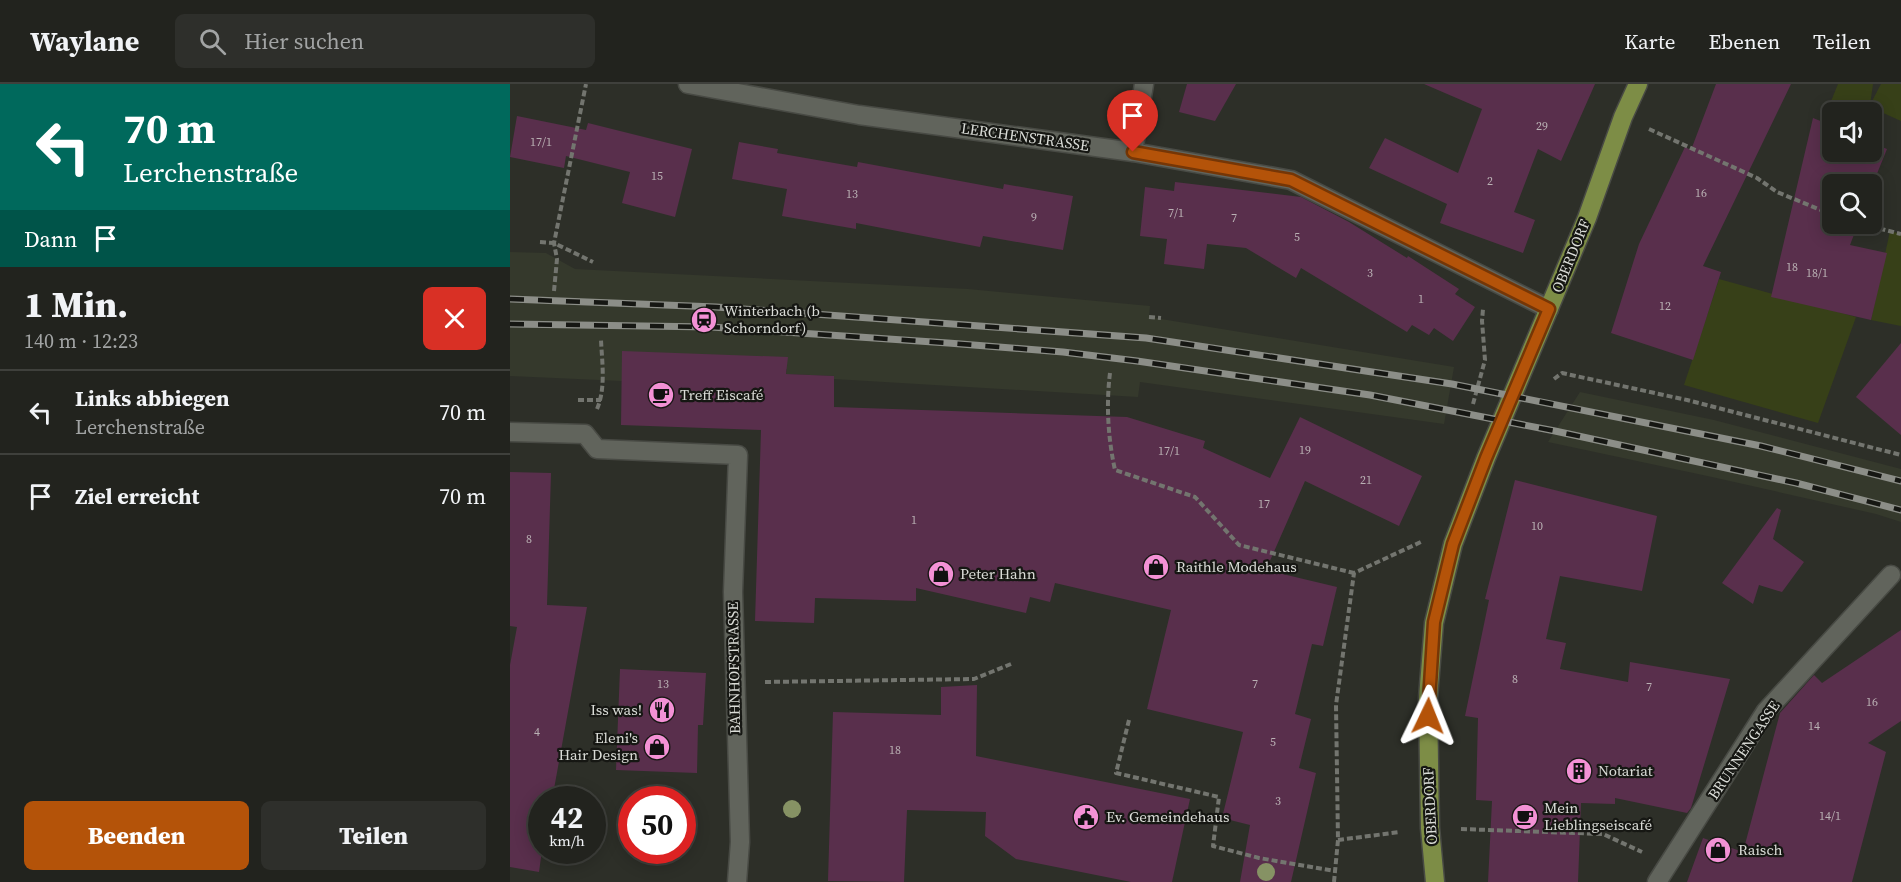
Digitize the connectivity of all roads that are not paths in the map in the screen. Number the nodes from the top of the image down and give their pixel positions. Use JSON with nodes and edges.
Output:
{"nodes":[{"id":1,"x":688,"y":84,"type":"edge"},
{"id":2,"x":1144,"y":84,"type":"edge"},
{"id":3,"x":1638,"y":84,"type":"edge"},
{"id":4,"x":1133,"y":152,"type":"junction"},
{"id":5,"x":1549,"y":309,"type":"junction"},
{"id":6,"x":510,"y":432,"type":"edge"},
{"id":7,"x":1891,"y":575,"type":"dead end"},
{"id":8,"x":737,"y":882,"type":"edge"},
{"id":9,"x":1435,"y":882,"type":"edge"},
{"id":10,"x":1657,"y":882,"type":"edge"}],
"edges":[{"from":1,"to":4,"type":"street","name":"LERCHENSTRASSE"},
{"from":2,"to":4,"type":"street"},
{"from":3,"to":5,"type":"main road","name":"OBERDORF"},
{"from":4,"to":5,"type":"street","name":"LERCHENSTRASSE"},
{"from":5,"to":9,"type":"main road","name":"OBERDORF"},
{"from":6,"to":8,"type":"street","name":"BAHNHOFSTRASSE"},
{"from":7,"to":10,"type":"street","name":"BRUNNENGASSE"}]}
